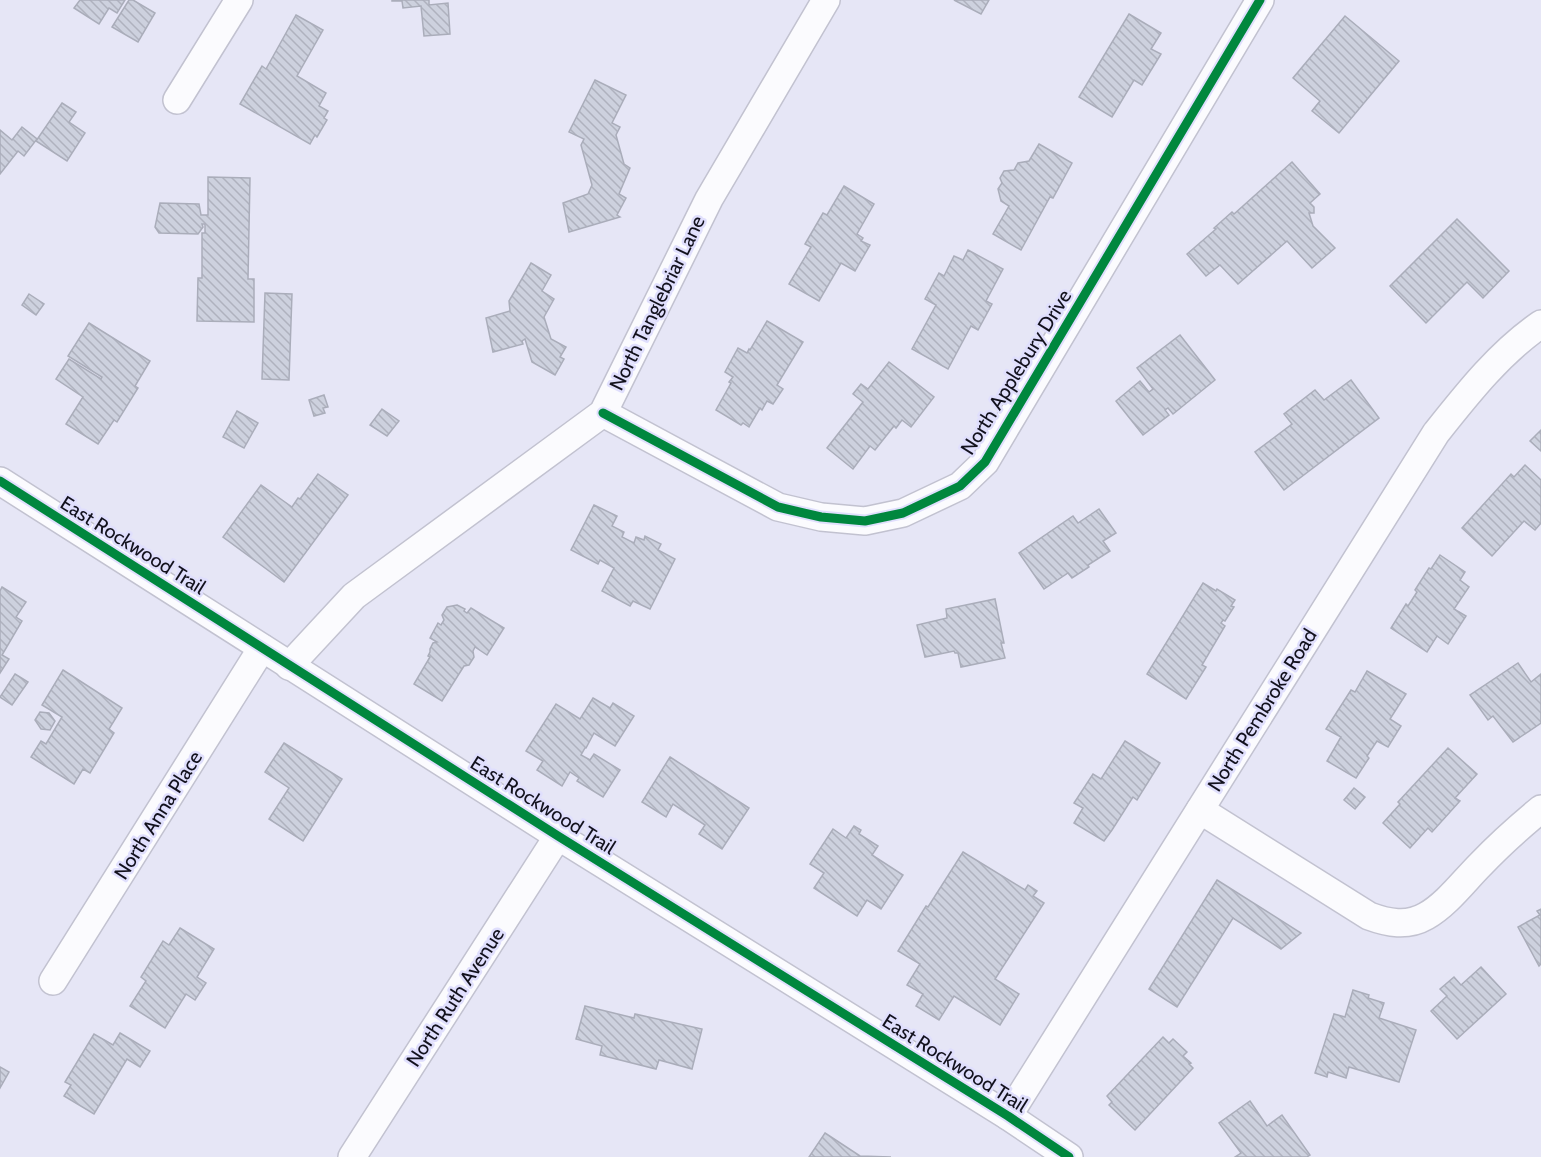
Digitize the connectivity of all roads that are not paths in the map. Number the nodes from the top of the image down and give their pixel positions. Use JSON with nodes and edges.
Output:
{"nodes":[{"id":1,"x":239,"y":0,"type":"edge"},
{"id":2,"x":826,"y":0,"type":"edge"},
{"id":3,"x":1260,"y":0,"type":"edge"},
{"id":4,"x":177,"y":100,"type":"dead end"},
{"id":5,"x":1541,"y":324,"type":"edge"},
{"id":6,"x":603,"y":413,"type":"junction"},
{"id":7,"x":0,"y":482,"type":"edge"},
{"id":8,"x":262,"y":648,"type":"junction"},
{"id":9,"x":289,"y":666,"type":"junction"},
{"id":10,"x":1541,"y":809,"type":"edge"},
{"id":11,"x":1200,"y":810,"type":"junction"},
{"id":12,"x":558,"y":836,"type":"junction"},
{"id":13,"x":53,"y":981,"type":"dead end"},
{"id":14,"x":1008,"y":1116,"type":"junction"},
{"id":15,"x":352,"y":1157,"type":"edge"},
{"id":16,"x":1069,"y":1157,"type":"edge"}],
"edges":[{"from":1,"to":4,"type":"street"},
{"from":2,"to":6,"type":"street","name":"North Tanglebriar Lane"},
{"from":3,"to":6,"type":"street","name":"North Applebury Drive"},
{"from":5,"to":11,"type":"street","name":"North Pembroke Road"},
{"from":6,"to":9,"type":"street","name":"North Tanglebriar Lane"},
{"from":7,"to":8,"type":"street","name":"East Rockwood Trail"},
{"from":8,"to":9,"type":"street","name":"East Rockwood Trail"},
{"from":8,"to":13,"type":"street","name":"North Anna Place"},
{"from":9,"to":12,"type":"street","name":"East Rockwood Trail"},
{"from":10,"to":11,"type":"street"},
{"from":11,"to":14,"type":"street","name":"North Pembroke Road"},
{"from":12,"to":14,"type":"street","name":"East Rockwood Trail"},
{"from":12,"to":15,"type":"street","name":"North Ruth Avenue"},
{"from":14,"to":16,"type":"street","name":"East Rockwood Trail"}]}
